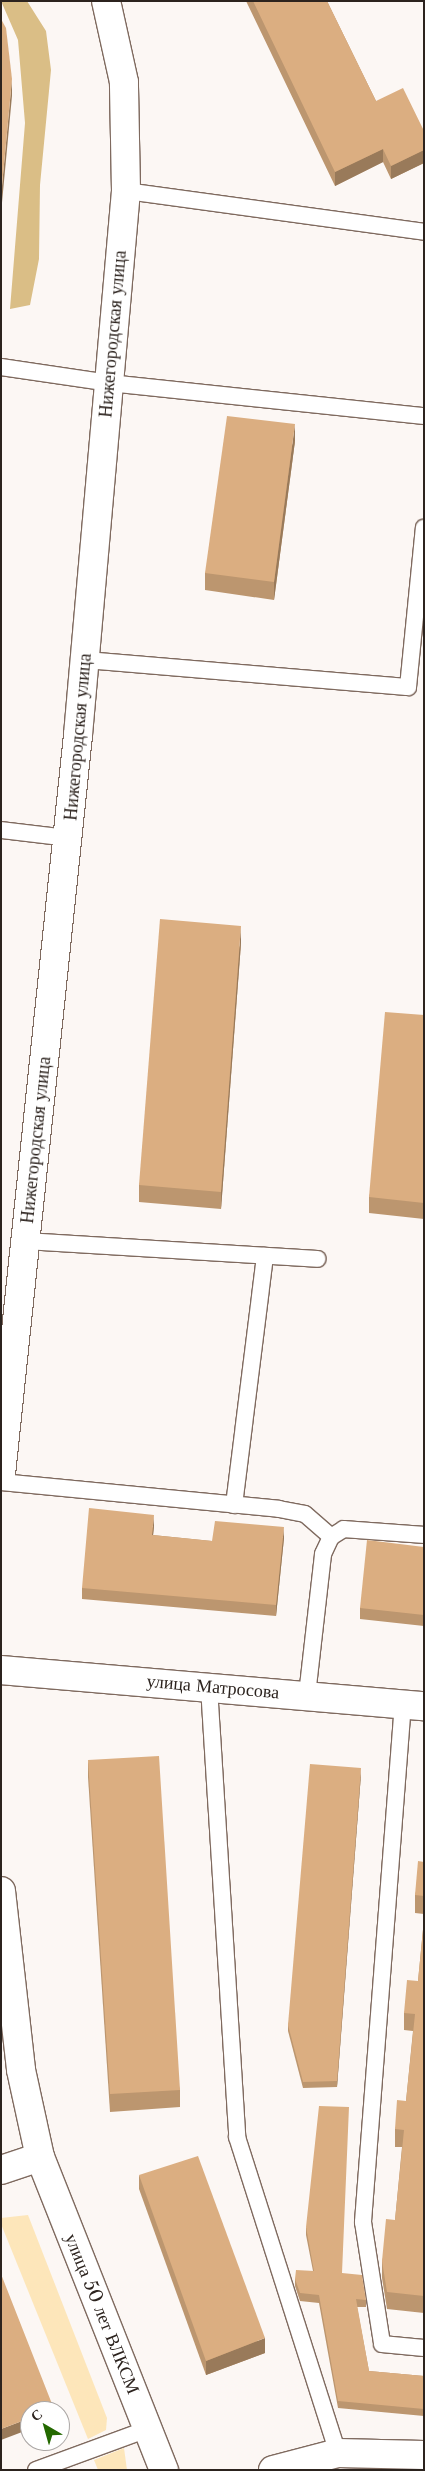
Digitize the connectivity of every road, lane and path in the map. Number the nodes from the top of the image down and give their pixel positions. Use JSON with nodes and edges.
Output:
{"nodes":[{"id":1,"x":106,"y":1,"type":"edge"},
{"id":2,"x":126,"y":191,"type":"junction"},
{"id":3,"x":424,"y":232,"type":"edge"},
{"id":4,"x":1,"y":367,"type":"edge"},
{"id":5,"x":109,"y":383,"type":"junction"},
{"id":6,"x":424,"y":416,"type":"edge"},
{"id":7,"x":424,"y":528,"type":"edge"},
{"id":8,"x":85,"y":660,"type":"junction"},
{"id":9,"x":1,"y":830,"type":"edge"},
{"id":10,"x":68,"y":838,"type":"junction"},
{"id":11,"x":25,"y":1241,"type":"junction"},
{"id":12,"x":264,"y":1256,"type":"junction"},
{"id":13,"x":316,"y":1259,"type":"dead end"},
{"id":14,"x":1,"y":1474,"type":"edge"},
{"id":15,"x":1,"y":1482,"type":"edge"},
{"id":16,"x":234,"y":1505,"type":"junction"},
{"id":17,"x":424,"y":1535,"type":"edge"},
{"id":18,"x":331,"y":1537,"type":"junction"},
{"id":19,"x":1,"y":1670,"type":"edge"},
{"id":20,"x":209,"y":1687,"type":"junction"},
{"id":21,"x":308,"y":1695,"type":"junction"},
{"id":22,"x":413,"y":1704,"type":"edge"},
{"id":23,"x":1,"y":1891,"type":"edge"},
{"id":24,"x":40,"y":2157,"type":"junction"},
{"id":25,"x":1,"y":2170,"type":"edge"},
{"id":26,"x":424,"y":2348,"type":"edge"},
{"id":27,"x":148,"y":2429,"type":"junction"},
{"id":28,"x":338,"y":2454,"type":"junction"},
{"id":29,"x":424,"y":2455,"type":"edge"},
{"id":30,"x":36,"y":2470,"type":"edge"},
{"id":31,"x":164,"y":2470,"type":"edge"},
{"id":32,"x":273,"y":2470,"type":"edge"}],
"edges":[{"from":1,"to":2,"type":"street","name":"Нижегородская улица"},
{"from":2,"to":3,"type":"lane"},
{"from":2,"to":5,"type":"street","name":"Нижегородская улица"},
{"from":4,"to":5,"type":"lane"},
{"from":5,"to":6,"type":"lane"},
{"from":5,"to":8,"type":"street","name":"Нижегородская улица"},
{"from":7,"to":8,"type":"lane"},
{"from":8,"to":10,"type":"street","name":"Нижегородская улица"},
{"from":9,"to":10,"type":"lane"},
{"from":10,"to":11,"type":"street","name":"Нижегородская улица"},
{"from":11,"to":12,"type":"lane"},
{"from":11,"to":14,"type":"street","name":"Нижегородская улица"},
{"from":12,"to":13,"type":"lane"},
{"from":12,"to":16,"type":"lane"},
{"from":15,"to":16,"type":"lane"},
{"from":16,"to":18,"type":"lane"},
{"from":17,"to":18,"type":"lane"},
{"from":18,"to":21,"type":"lane"},
{"from":19,"to":20,"type":"street","name":"улица Матросова"},
{"from":20,"to":21,"type":"street","name":"улица Матросова"},
{"from":20,"to":28,"type":"lane"},
{"from":21,"to":22,"type":"street","name":"улица Матросова"},
{"from":22,"to":26,"type":"lane"},
{"from":23,"to":24,"type":"street"},
{"from":24,"to":25,"type":"street"},
{"from":24,"to":27,"type":"street","name":"улица 50 лет ВЛКСМ"},
{"from":27,"to":30,"type":"lane"},
{"from":27,"to":31,"type":"street","name":"улица 50 лет ВЛКСМ"},
{"from":28,"to":29,"type":"street"},
{"from":28,"to":32,"type":"street"}]}
